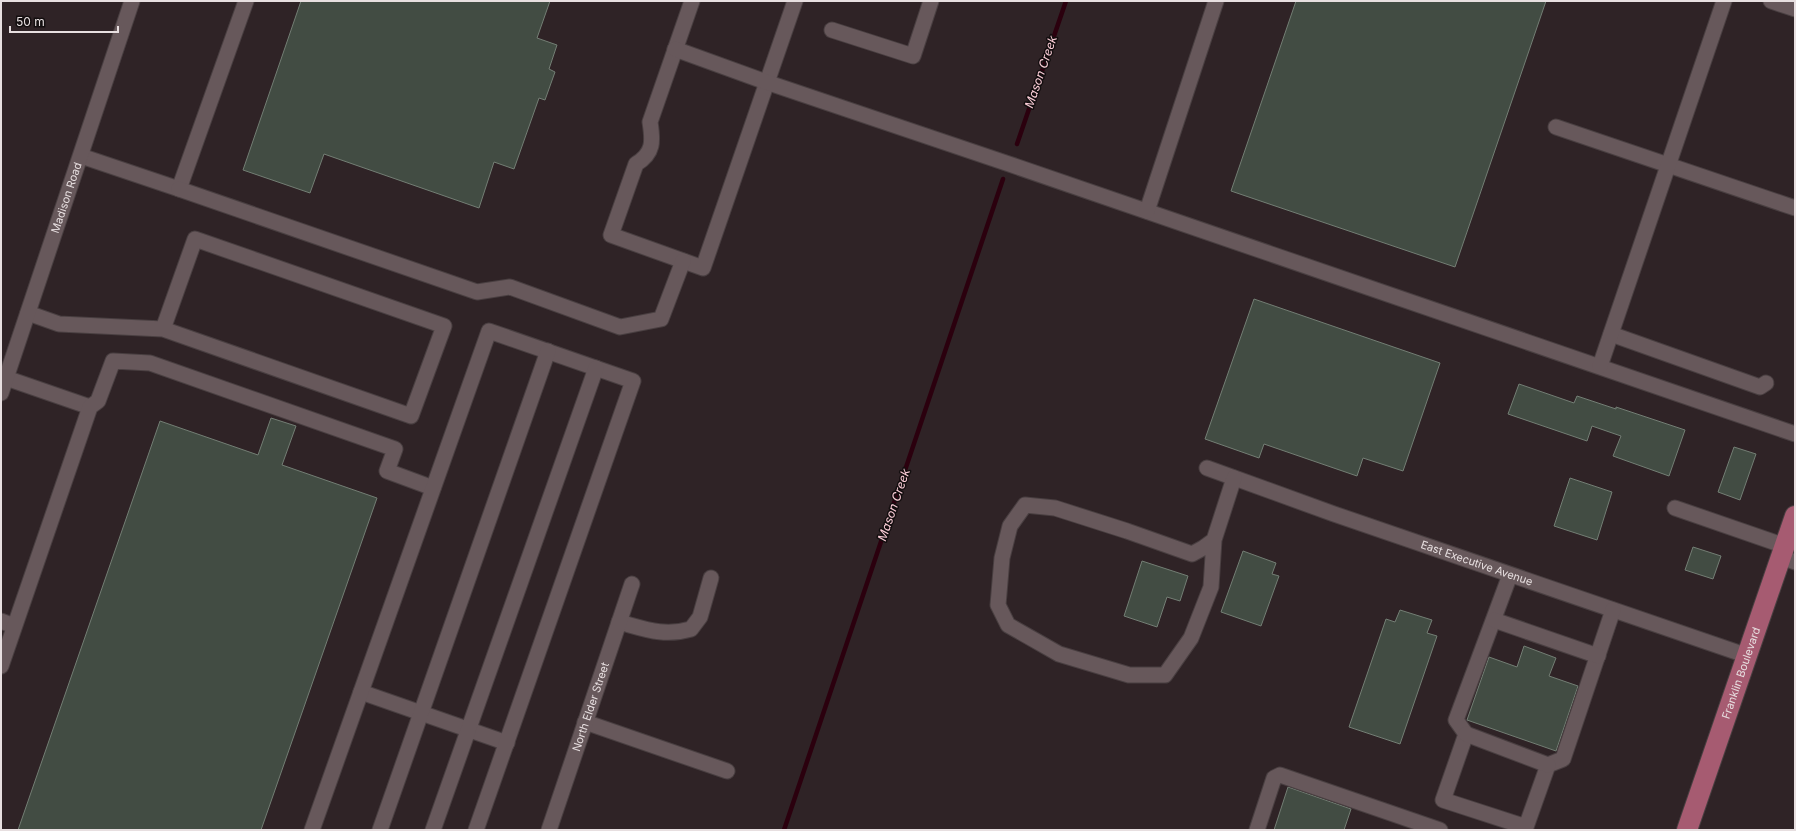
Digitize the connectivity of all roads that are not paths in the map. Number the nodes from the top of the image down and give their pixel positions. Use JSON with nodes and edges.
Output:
{"nodes":[{"id":1,"x":132,"y":1,"type":"edge"},
{"id":2,"x":246,"y":1,"type":"edge"},
{"id":3,"x":692,"y":1,"type":"edge"},
{"id":4,"x":795,"y":1,"type":"edge"},
{"id":5,"x":931,"y":1,"type":"edge"},
{"id":6,"x":1216,"y":1,"type":"edge"},
{"id":7,"x":1724,"y":1,"type":"edge"},
{"id":8,"x":1771,"y":1,"type":"edge"},
{"id":9,"x":1795,"y":9,"type":"edge"},
{"id":10,"x":832,"y":30,"type":"dead end"},
{"id":11,"x":675,"y":49,"type":"junction"},
{"id":12,"x":766,"y":82,"type":"junction"},
{"id":13,"x":1556,"y":127,"type":"dead end"},
{"id":14,"x":81,"y":156,"type":"junction"},
{"id":15,"x":1668,"y":165,"type":"junction"},
{"id":16,"x":179,"y":189,"type":"junction"},
{"id":17,"x":1795,"y":208,"type":"edge"},
{"id":18,"x":1147,"y":211,"type":"junction"},
{"id":19,"x":683,"y":261,"type":"junction"},
{"id":20,"x":28,"y":313,"type":"junction"},
{"id":21,"x":163,"y":329,"type":"junction"},
{"id":22,"x":1610,"y":334,"type":"junction"},
{"id":23,"x":548,"y":351,"type":"junction"},
{"id":24,"x":1600,"y":366,"type":"junction"},
{"id":25,"x":596,"y":368,"type":"junction"},
{"id":26,"x":6,"y":378,"type":"junction"},
{"id":27,"x":1766,"y":383,"type":"dead end"},
{"id":28,"x":1,"y":393,"type":"edge"},
{"id":29,"x":90,"y":407,"type":"junction"},
{"id":30,"x":1795,"y":434,"type":"edge"},
{"id":31,"x":1207,"y":468,"type":"dead end"},
{"id":32,"x":1234,"y":478,"type":"junction"},
{"id":33,"x":433,"y":488,"type":"junction"},
{"id":34,"x":1675,"y":508,"type":"dead end"},
{"id":35,"x":1795,"y":516,"type":"edge"},
{"id":36,"x":1214,"y":540,"type":"junction"},
{"id":37,"x":1787,"y":555,"type":"edge"},
{"id":38,"x":1510,"y":575,"type":"junction"},
{"id":39,"x":711,"y":578,"type":"dead end"},
{"id":40,"x":632,"y":584,"type":"dead end"},
{"id":41,"x":1613,"y":610,"type":"junction"},
{"id":42,"x":1494,"y":620,"type":"junction"},
{"id":43,"x":619,"y":622,"type":"junction"},
{"id":44,"x":8,"y":623,"type":"edge"},
{"id":45,"x":1598,"y":656,"type":"junction"},
{"id":46,"x":1748,"y":656,"type":"junction"},
{"id":47,"x":1,"y":666,"type":"edge"},
{"id":48,"x":361,"y":692,"type":"junction"},
{"id":49,"x":421,"y":713,"type":"junction"},
{"id":50,"x":585,"y":722,"type":"junction"},
{"id":51,"x":468,"y":730,"type":"junction"},
{"id":52,"x":1466,"y":734,"type":"junction"},
{"id":53,"x":507,"y":743,"type":"junction"},
{"id":54,"x":1548,"y":765,"type":"junction"},
{"id":55,"x":727,"y":771,"type":"dead end"},
{"id":56,"x":312,"y":830,"type":"edge"},
{"id":57,"x":380,"y":830,"type":"edge"},
{"id":58,"x":433,"y":830,"type":"edge"},
{"id":59,"x":476,"y":830,"type":"edge"},
{"id":60,"x":549,"y":830,"type":"edge"},
{"id":61,"x":1257,"y":830,"type":"edge"},
{"id":62,"x":1440,"y":830,"type":"edge"},
{"id":63,"x":1687,"y":830,"type":"edge"}],
"edges":[{"from":1,"to":14,"type":"street","name":"Madison Road"},
{"from":2,"to":16,"type":"street"},
{"from":3,"to":11,"type":"street"},
{"from":4,"to":12,"type":"street"},
{"from":5,"to":10,"type":"street"},
{"from":6,"to":18,"type":"street"},
{"from":7,"to":15,"type":"street"},
{"from":8,"to":9,"type":"street"},
{"from":11,"to":12,"type":"street"},
{"from":11,"to":19,"type":"street"},
{"from":12,"to":18,"type":"street"},
{"from":12,"to":19,"type":"street"},
{"from":13,"to":15,"type":"street"},
{"from":14,"to":16,"type":"street"},
{"from":14,"to":20,"type":"street","name":"Madison Road"},
{"from":15,"to":17,"type":"street"},
{"from":15,"to":22,"type":"street"},
{"from":16,"to":19,"type":"street"},
{"from":18,"to":24,"type":"street"},
{"from":20,"to":21,"type":"street"},
{"from":20,"to":26,"type":"street","name":"Madison Road"},
{"from":21,"to":21,"type":"street"},
{"from":22,"to":24,"type":"street"},
{"from":22,"to":27,"type":"street"},
{"from":23,"to":25,"type":"street"},
{"from":23,"to":33,"type":"street"},
{"from":23,"to":49,"type":"street"},
{"from":24,"to":30,"type":"street"},
{"from":25,"to":51,"type":"street"},
{"from":25,"to":53,"type":"street"},
{"from":26,"to":28,"type":"street","name":"Madison Road"},
{"from":26,"to":29,"type":"street"},
{"from":29,"to":33,"type":"street"},
{"from":29,"to":44,"type":"street"},
{"from":31,"to":32,"type":"street","name":"East Executive Avenue"},
{"from":32,"to":36,"type":"street"},
{"from":32,"to":38,"type":"street","name":"East Executive Avenue"},
{"from":33,"to":48,"type":"street"},
{"from":34,"to":37,"type":"street"},
{"from":35,"to":37,"type":"main road","name":"Franklin Boulevard"},
{"from":36,"to":36,"type":"street"},
{"from":37,"to":46,"type":"main road","name":"Franklin Boulevard"},
{"from":38,"to":41,"type":"street","name":"East Executive Avenue"},
{"from":38,"to":42,"type":"street"},
{"from":39,"to":43,"type":"street"},
{"from":40,"to":43,"type":"street","name":"North Elder Street"},
{"from":41,"to":45,"type":"street"},
{"from":41,"to":46,"type":"street","name":"East Executive Avenue"},
{"from":42,"to":45,"type":"street"},
{"from":42,"to":52,"type":"street"},
{"from":43,"to":50,"type":"street","name":"North Elder Street"},
{"from":44,"to":47,"type":"street"},
{"from":45,"to":54,"type":"street"},
{"from":46,"to":63,"type":"main road","name":"Franklin Boulevard"},
{"from":48,"to":49,"type":"street"},
{"from":48,"to":56,"type":"street"},
{"from":49,"to":51,"type":"street"},
{"from":49,"to":57,"type":"street"},
{"from":50,"to":55,"type":"street"},
{"from":50,"to":60,"type":"street","name":"North Elder Street"},
{"from":51,"to":53,"type":"street"},
{"from":51,"to":58,"type":"street"},
{"from":52,"to":54,"type":"street"},
{"from":52,"to":54,"type":"street"},
{"from":53,"to":59,"type":"street"},
{"from":61,"to":62,"type":"street"}]}
